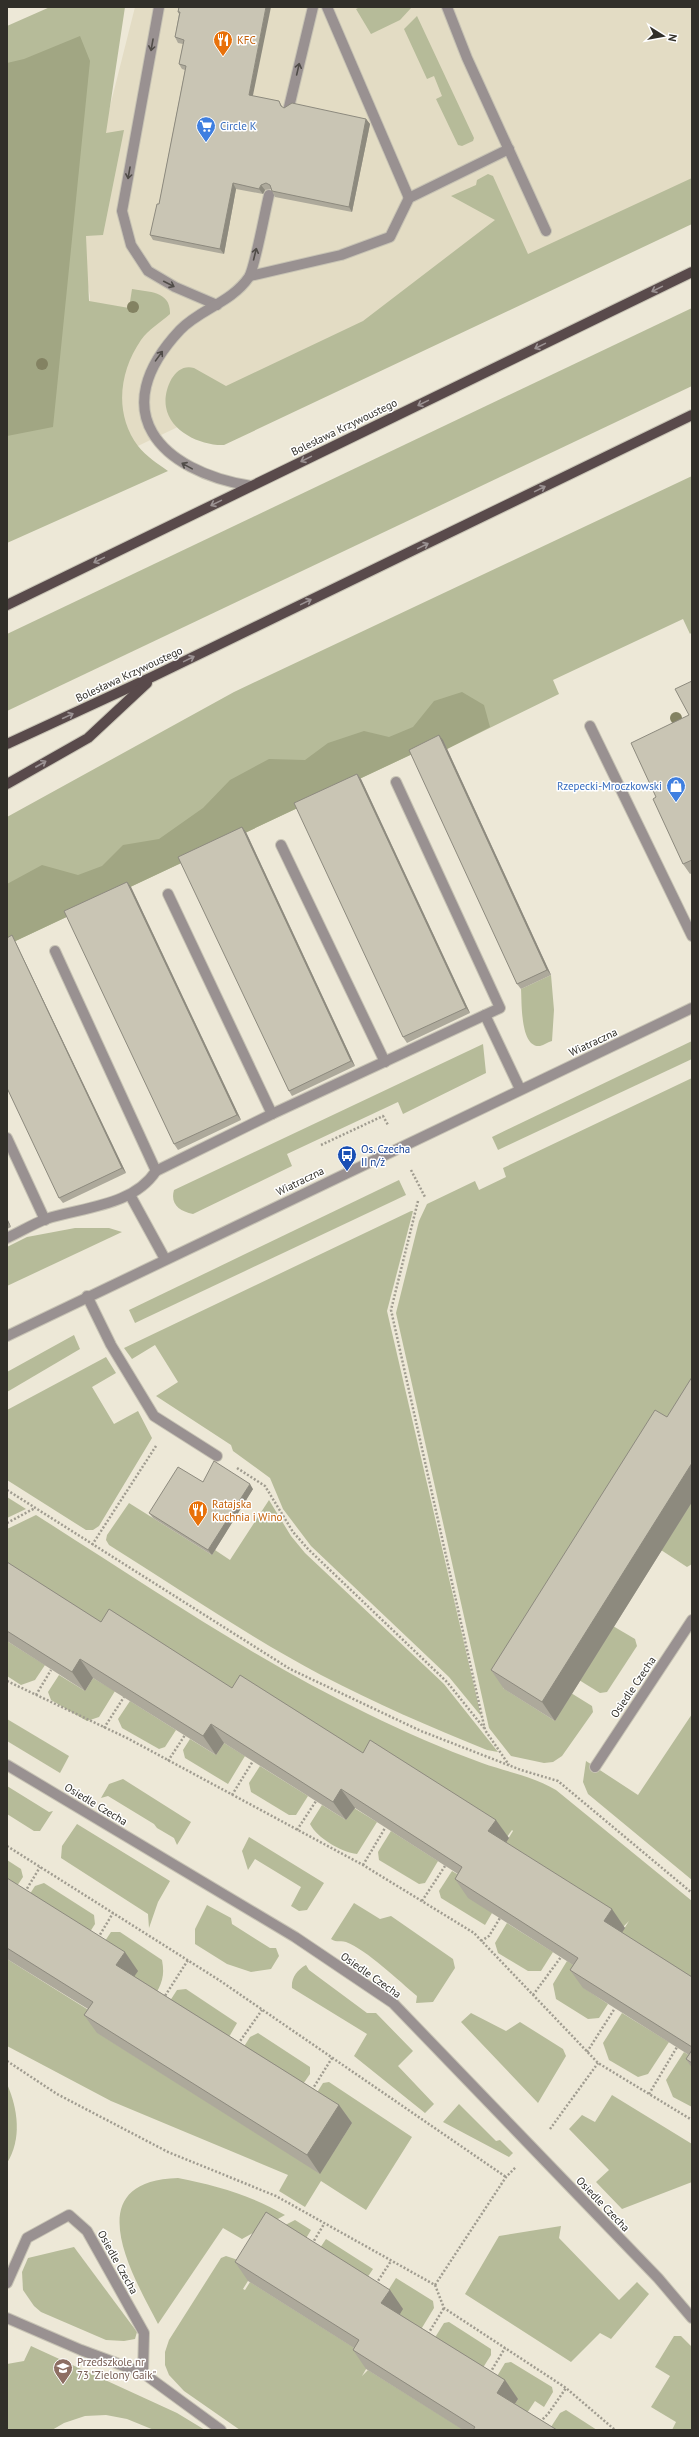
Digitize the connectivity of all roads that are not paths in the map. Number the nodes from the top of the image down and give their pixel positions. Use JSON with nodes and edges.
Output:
{"nodes":[{"id":1,"x":159,"y":7,"type":"edge"},
{"id":2,"x":313,"y":7,"type":"edge"},
{"id":3,"x":327,"y":7,"type":"edge"},
{"id":4,"x":448,"y":7,"type":"edge"},
{"id":5,"x":289,"y":108,"type":"edge"},
{"id":6,"x":509,"y":149,"type":"junction"},
{"id":7,"x":269,"y":195,"type":"edge"},
{"id":8,"x":409,"y":198,"type":"junction"},
{"id":9,"x":546,"y":231,"type":"dead end"},
{"id":10,"x":692,"y":272,"type":"edge"},
{"id":11,"x":250,"y":276,"type":"junction"},
{"id":12,"x":217,"y":305,"type":"junction"},
{"id":13,"x":692,"y":415,"type":"edge"},
{"id":14,"x":251,"y":486,"type":"junction"},
{"id":15,"x":7,"y":605,"type":"edge"},
{"id":16,"x":154,"y":676,"type":"junction"},
{"id":17,"x":590,"y":726,"type":"dead end"},
{"id":18,"x":7,"y":744,"type":"edge"},
{"id":19,"x":396,"y":782,"type":"dead end"},
{"id":20,"x":7,"y":784,"type":"edge"},
{"id":21,"x":281,"y":845,"type":"dead end"},
{"id":22,"x":168,"y":894,"type":"dead end"},
{"id":23,"x":692,"y":936,"type":"edge"},
{"id":24,"x":55,"y":951,"type":"dead end"},
{"id":25,"x":692,"y":1008,"type":"edge"},
{"id":26,"x":485,"y":1015,"type":"junction"},
{"id":27,"x":385,"y":1062,"type":"junction"},
{"id":28,"x":520,"y":1089,"type":"junction"},
{"id":29,"x":272,"y":1114,"type":"junction"},
{"id":30,"x":7,"y":1138,"type":"edge"},
{"id":31,"x":156,"y":1171,"type":"junction"},
{"id":32,"x":130,"y":1195,"type":"junction"},
{"id":33,"x":45,"y":1220,"type":"junction"},
{"id":34,"x":7,"y":1238,"type":"edge"},
{"id":35,"x":166,"y":1259,"type":"junction"},
{"id":36,"x":87,"y":1296,"type":"junction"},
{"id":37,"x":7,"y":1336,"type":"edge"},
{"id":38,"x":217,"y":1456,"type":"road end"},
{"id":39,"x":692,"y":1620,"type":"edge"},
{"id":40,"x":7,"y":1765,"type":"edge"},
{"id":41,"x":595,"y":1767,"type":"dead end"},
{"id":42,"x":7,"y":2283,"type":"edge"},
{"id":43,"x":7,"y":2318,"type":"edge"},
{"id":44,"x":692,"y":2318,"type":"edge"},
{"id":45,"x":143,"y":2373,"type":"junction"},
{"id":46,"x":221,"y":2430,"type":"edge"}],
"edges":[{"from":1,"to":12,"type":"street","one_way":true},
{"from":5,"to":2,"type":"street","one_way":true},
{"from":3,"to":8,"type":"street"},
{"from":4,"to":6,"type":"street"},
{"from":6,"to":8,"type":"street"},
{"from":6,"to":9,"type":"street"},
{"from":11,"to":7,"type":"street","one_way":true},
{"from":8,"to":11,"type":"street"},
{"from":10,"to":14,"type":"main road","name":"Bolesława Krzywoustego","one_way":true},
{"from":11,"to":12,"type":"street"},
{"from":14,"to":12,"type":"street","one_way":true},
{"from":16,"to":13,"type":"main road","name":"Bolesława Krzywoustego","one_way":true},
{"from":14,"to":15,"type":"main road","name":"Bolesława Krzywoustego","one_way":true},
{"from":18,"to":16,"type":"main road","name":"Bolesława Krzywoustego","one_way":true},
{"from":20,"to":16,"type":"main road","one_way":true},
{"from":17,"to":23,"type":"street"},
{"from":19,"to":26,"type":"street"},
{"from":21,"to":27,"type":"street"},
{"from":22,"to":29,"type":"street"},
{"from":24,"to":31,"type":"street"},
{"from":25,"to":28,"type":"street","name":"Wiatraczna"},
{"from":26,"to":27,"type":"street"},
{"from":26,"to":28,"type":"street"},
{"from":27,"to":29,"type":"street"},
{"from":28,"to":35,"type":"street","name":"Wiatraczna"},
{"from":29,"to":31,"type":"street"},
{"from":30,"to":33,"type":"street"},
{"from":31,"to":32,"type":"street"},
{"from":32,"to":33,"type":"street"},
{"from":32,"to":35,"type":"street"},
{"from":33,"to":34,"type":"street"},
{"from":35,"to":36,"type":"street","name":"Wiatraczna"},
{"from":36,"to":37,"type":"street","name":"Wiatraczna"},
{"from":36,"to":38,"type":"street"},
{"from":39,"to":41,"type":"street","name":"Osiedle Czecha"},
{"from":40,"to":44,"type":"street","name":"Osiedle Czecha"},
{"from":42,"to":45,"type":"street","name":"Osiedle Czecha"},
{"from":43,"to":45,"type":"street"},
{"from":45,"to":46,"type":"street"}]}
